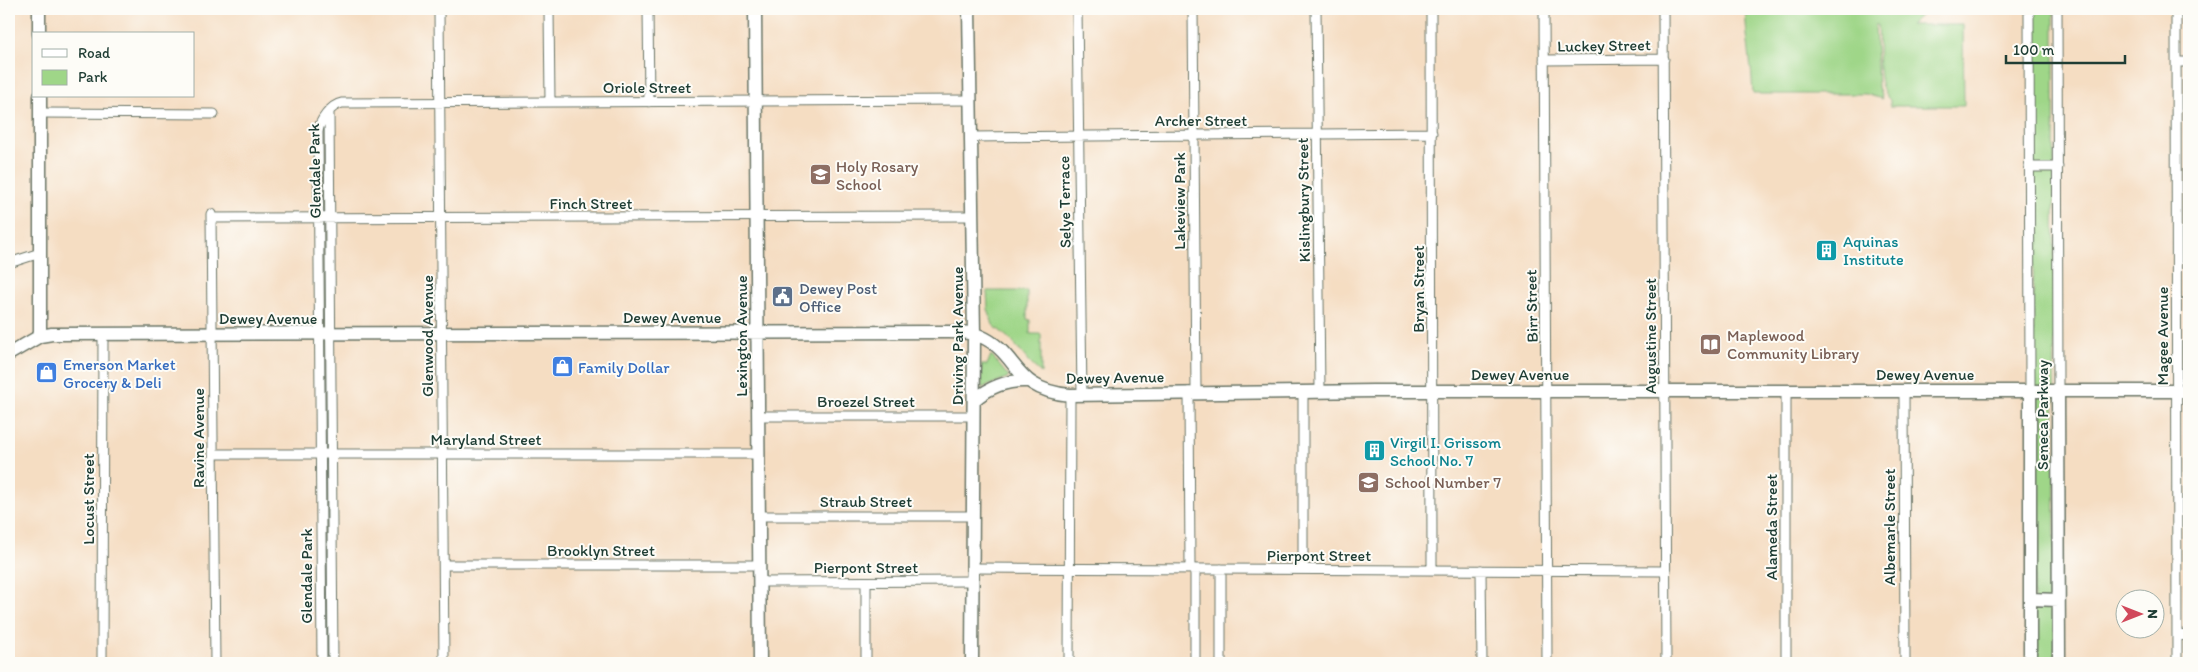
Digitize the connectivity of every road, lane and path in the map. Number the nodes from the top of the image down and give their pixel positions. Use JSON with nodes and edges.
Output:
{"nodes":[{"id":1,"x":39,"y":9,"type":"edge"},
{"id":2,"x":439,"y":9,"type":"edge"},
{"id":3,"x":549,"y":9,"type":"edge"},
{"id":4,"x":648,"y":9,"type":"edge"},
{"id":5,"x":755,"y":9,"type":"edge"},
{"id":6,"x":969,"y":9,"type":"edge"},
{"id":7,"x":1078,"y":9,"type":"edge"},
{"id":8,"x":1193,"y":9,"type":"edge"},
{"id":9,"x":1316,"y":9,"type":"edge"},
{"id":10,"x":1431,"y":9,"type":"edge"},
{"id":11,"x":1544,"y":9,"type":"edge"},
{"id":12,"x":1664,"y":9,"type":"edge"},
{"id":13,"x":2029,"y":9,"type":"edge"},
{"id":14,"x":2057,"y":9,"type":"edge"},
{"id":15,"x":2176,"y":9,"type":"edge"},
{"id":16,"x":40,"y":32,"type":"edge"},
{"id":17,"x":1664,"y":59,"type":"junction"},
{"id":18,"x":1544,"y":60,"type":"junction"},
{"id":19,"x":2176,"y":62,"type":"junction"},
{"id":20,"x":2189,"y":62,"type":"edge"},
{"id":21,"x":40,"y":98,"type":"edge"},
{"id":22,"x":970,"y":100,"type":"junction"},
{"id":23,"x":550,"y":102,"type":"junction"},
{"id":24,"x":649,"y":102,"type":"junction"},
{"id":25,"x":756,"y":102,"type":"junction"},
{"id":26,"x":440,"y":103,"type":"junction"},
{"id":27,"x":328,"y":112,"type":"junction"},
{"id":28,"x":40,"y":113,"type":"junction"},
{"id":29,"x":214,"y":114,"type":"dead end"},
{"id":30,"x":1432,"y":133,"type":"junction"},
{"id":31,"x":1318,"y":134,"type":"junction"},
{"id":32,"x":1194,"y":135,"type":"junction"},
{"id":33,"x":1078,"y":136,"type":"junction"},
{"id":34,"x":970,"y":137,"type":"junction"},
{"id":35,"x":2029,"y":167,"type":"junction"},
{"id":36,"x":2058,"y":167,"type":"junction"},
{"id":37,"x":211,"y":215,"type":"joint"},
{"id":38,"x":971,"y":216,"type":"junction"},
{"id":39,"x":318,"y":218,"type":"junction"},
{"id":40,"x":330,"y":218,"type":"junction"},
{"id":41,"x":441,"y":218,"type":"junction"},
{"id":42,"x":757,"y":218,"type":"junction"},
{"id":43,"x":40,"y":253,"type":"junction"},
{"id":44,"x":9,"y":263,"type":"edge"},
{"id":45,"x":758,"y":333,"type":"junction"},
{"id":46,"x":103,"y":334,"type":"junction"},
{"id":47,"x":212,"y":334,"type":"junction"},
{"id":48,"x":325,"y":334,"type":"junction"},
{"id":49,"x":442,"y":334,"type":"junction"},
{"id":50,"x":974,"y":334,"type":"junction"},
{"id":51,"x":40,"y":336,"type":"junction"},
{"id":52,"x":9,"y":354,"type":"edge"},
{"id":53,"x":1027,"y":381,"type":"junction"},
{"id":54,"x":2030,"y":390,"type":"junction"},
{"id":55,"x":1303,"y":391,"type":"junction"},
{"id":56,"x":1320,"y":391,"type":"junction"},
{"id":57,"x":1433,"y":391,"type":"junction"},
{"id":58,"x":1547,"y":391,"type":"junction"},
{"id":59,"x":1665,"y":391,"type":"junction"},
{"id":60,"x":1786,"y":391,"type":"junction"},
{"id":61,"x":1904,"y":391,"type":"junction"},
{"id":62,"x":2058,"y":391,"type":"junction"},
{"id":63,"x":2183,"y":391,"type":"edge"},
{"id":64,"x":1193,"y":392,"type":"junction"},
{"id":65,"x":1076,"y":395,"type":"junction"},
{"id":66,"x":974,"y":400,"type":"junction"},
{"id":67,"x":758,"y":416,"type":"junction"},
{"id":68,"x":974,"y":416,"type":"junction"},
{"id":69,"x":213,"y":454,"type":"junction"},
{"id":70,"x":320,"y":454,"type":"junction"},
{"id":71,"x":331,"y":454,"type":"junction"},
{"id":72,"x":443,"y":454,"type":"junction"},
{"id":73,"x":758,"y":454,"type":"junction"},
{"id":74,"x":759,"y":516,"type":"junction"},
{"id":75,"x":972,"y":516,"type":"junction"},
{"id":76,"x":444,"y":565,"type":"junction"},
{"id":77,"x":759,"y":565,"type":"junction"},
{"id":78,"x":1069,"y":569,"type":"junction"},
{"id":79,"x":1192,"y":569,"type":"junction"},
{"id":80,"x":1221,"y":569,"type":"junction"},
{"id":81,"x":1304,"y":570,"type":"junction"},
{"id":82,"x":1432,"y":570,"type":"junction"},
{"id":83,"x":1481,"y":570,"type":"junction"},
{"id":84,"x":1546,"y":570,"type":"junction"},
{"id":85,"x":1666,"y":571,"type":"junction"},
{"id":86,"x":972,"y":575,"type":"junction"},
{"id":87,"x":759,"y":582,"type":"junction"},
{"id":88,"x":866,"y":582,"type":"junction"},
{"id":89,"x":2030,"y":599,"type":"junction"},
{"id":90,"x":2058,"y":600,"type":"junction"},
{"id":91,"x":2177,"y":636,"type":"junction"},
{"id":92,"x":2189,"y":636,"type":"edge"},
{"id":93,"x":102,"y":663,"type":"edge"},
{"id":94,"x":215,"y":663,"type":"edge"},
{"id":95,"x":322,"y":663,"type":"edge"},
{"id":96,"x":333,"y":663,"type":"edge"},
{"id":97,"x":444,"y":663,"type":"edge"},
{"id":98,"x":760,"y":663,"type":"edge"},
{"id":99,"x":866,"y":663,"type":"edge"},
{"id":100,"x":972,"y":663,"type":"edge"},
{"id":101,"x":1069,"y":663,"type":"edge"},
{"id":102,"x":1195,"y":663,"type":"edge"},
{"id":103,"x":1221,"y":663,"type":"edge"},
{"id":104,"x":1482,"y":663,"type":"edge"},
{"id":105,"x":1547,"y":663,"type":"edge"},
{"id":106,"x":1666,"y":663,"type":"edge"},
{"id":107,"x":1786,"y":663,"type":"edge"},
{"id":108,"x":1905,"y":663,"type":"edge"},
{"id":109,"x":2030,"y":663,"type":"edge"},
{"id":110,"x":2059,"y":663,"type":"edge"},
{"id":111,"x":2177,"y":663,"type":"edge"}],
"edges":[{"from":1,"to":16,"type":"street"},
{"from":2,"to":26,"type":"street","name":"Glenwood Avenue"},
{"from":3,"to":23,"type":"street"},
{"from":4,"to":24,"type":"street"},
{"from":5,"to":25,"type":"street","name":"Lexington Avenue"},
{"from":6,"to":22,"type":"street","name":"Driving Park Avenue"},
{"from":7,"to":33,"type":"street","name":"Selye Terrace"},
{"from":8,"to":32,"type":"street","name":"Lakeview Park"},
{"from":9,"to":31,"type":"street","name":"Kislingbury Street"},
{"from":10,"to":30,"type":"street","name":"Bryan Street"},
{"from":11,"to":18,"type":"street","name":"Birr Street"},
{"from":12,"to":17,"type":"street","name":"Augustine Street"},
{"from":13,"to":35,"type":"street","name":"Seneca Parkway"},
{"from":14,"to":36,"type":"street","name":"Seneca Parkway"},
{"from":15,"to":19,"type":"street","name":"Magee Avenue"},
{"from":17,"to":18,"type":"street","name":"Luckey Street"},
{"from":17,"to":59,"type":"street","name":"Augustine Street"},
{"from":18,"to":58,"type":"street","name":"Birr Street"},
{"from":19,"to":20,"type":"street"},
{"from":19,"to":63,"type":"street","name":"Magee Avenue"},
{"from":21,"to":28,"type":"street"},
{"from":22,"to":25,"type":"street","name":"Oriole Street"},
{"from":22,"to":34,"type":"street","name":"Driving Park Avenue"},
{"from":23,"to":24,"type":"street","name":"Oriole Street"},
{"from":23,"to":26,"type":"street","name":"Oriole Street"},
{"from":24,"to":25,"type":"street","name":"Oriole Street"},
{"from":25,"to":42,"type":"street","name":"Lexington Avenue"},
{"from":26,"to":27,"type":"street","name":"Oriole Street"},
{"from":26,"to":41,"type":"street","name":"Glenwood Avenue"},
{"from":27,"to":39,"type":"street","name":"Glendale Park"},
{"from":27,"to":40,"type":"street","name":"Glendale Park"},
{"from":28,"to":29,"type":"street"},
{"from":28,"to":43,"type":"street"},
{"from":30,"to":31,"type":"street","name":"Archer Street"},
{"from":30,"to":57,"type":"street","name":"Bryan Street"},
{"from":31,"to":32,"type":"street","name":"Archer Street"},
{"from":31,"to":56,"type":"street","name":"Kislingbury Street"},
{"from":32,"to":33,"type":"street","name":"Archer Street"},
{"from":32,"to":64,"type":"street","name":"Lakeview Park"},
{"from":33,"to":34,"type":"street","name":"Archer Street"},
{"from":33,"to":65,"type":"street","name":"Selye Terrace"},
{"from":34,"to":38,"type":"street","name":"Driving Park Avenue"},
{"from":35,"to":36,"type":"street"},
{"from":35,"to":54,"type":"street","name":"Seneca Parkway"},
{"from":36,"to":62,"type":"street","name":"Seneca Parkway"},
{"from":37,"to":39,"type":"street","name":"Finch Street"},
{"from":37,"to":47,"type":"street","name":"Ravine Avenue"},
{"from":38,"to":42,"type":"street","name":"Finch Street"},
{"from":38,"to":50,"type":"street","name":"Driving Park Avenue"},
{"from":39,"to":40,"type":"street","name":"Finch Street"},
{"from":39,"to":48,"type":"street","name":"Glendale Park"},
{"from":40,"to":41,"type":"street","name":"Finch Street"},
{"from":40,"to":48,"type":"street","name":"Glendale Park"},
{"from":41,"to":42,"type":"street","name":"Finch Street"},
{"from":41,"to":49,"type":"street","name":"Glenwood Avenue"},
{"from":42,"to":45,"type":"street","name":"Lexington Avenue"},
{"from":43,"to":44,"type":"street"},
{"from":43,"to":51,"type":"street"},
{"from":45,"to":49,"type":"street","name":"Dewey Avenue"},
{"from":45,"to":50,"type":"street","name":"Dewey Avenue"},
{"from":45,"to":67,"type":"street","name":"Lexington Avenue"},
{"from":46,"to":47,"type":"street","name":"Dewey Avenue"},
{"from":46,"to":51,"type":"street","name":"Dewey Avenue"},
{"from":46,"to":93,"type":"street","name":"Locust Street"},
{"from":47,"to":48,"type":"street","name":"Dewey Avenue"},
{"from":47,"to":69,"type":"street","name":"Ravine Avenue"},
{"from":48,"to":49,"type":"street","name":"Dewey Avenue"},
{"from":48,"to":70,"type":"street","name":"Glendale Park"},
{"from":48,"to":71,"type":"street","name":"Glendale Park"},
{"from":49,"to":72,"type":"street","name":"Glenwood Avenue"},
{"from":50,"to":53,"type":"street","name":"Dewey Avenue"},
{"from":50,"to":66,"type":"street","name":"Driving Park Avenue"},
{"from":51,"to":52,"type":"street","name":"Dewey Avenue"},
{"from":53,"to":65,"type":"street","name":"Dewey Avenue"},
{"from":53,"to":66,"type":"street"},
{"from":54,"to":61,"type":"street","name":"Dewey Avenue"},
{"from":54,"to":62,"type":"street","name":"Dewey Avenue"},
{"from":54,"to":89,"type":"street","name":"Seneca Parkway"},
{"from":55,"to":56,"type":"street","name":"Dewey Avenue"},
{"from":55,"to":64,"type":"street","name":"Dewey Avenue"},
{"from":55,"to":81,"type":"street"},
{"from":56,"to":57,"type":"street","name":"Dewey Avenue"},
{"from":57,"to":58,"type":"street","name":"Dewey Avenue"},
{"from":57,"to":82,"type":"street","name":"Bryan Street"},
{"from":58,"to":59,"type":"street","name":"Dewey Avenue"},
{"from":58,"to":84,"type":"street","name":"Birr Street"},
{"from":59,"to":60,"type":"street","name":"Dewey Avenue"},
{"from":59,"to":85,"type":"street","name":"Augustine Street"},
{"from":60,"to":61,"type":"street","name":"Dewey Avenue"},
{"from":60,"to":107,"type":"street","name":"Alameda Street"},
{"from":61,"to":108,"type":"street","name":"Albemarle Street"},
{"from":62,"to":63,"type":"street","name":"Dewey Avenue"},
{"from":62,"to":90,"type":"street","name":"Seneca Parkway"},
{"from":63,"to":91,"type":"street","name":"Magee Avenue"},
{"from":64,"to":65,"type":"street","name":"Dewey Avenue"},
{"from":64,"to":79,"type":"street","name":"Lakeview Park"},
{"from":65,"to":78,"type":"street","name":"Selye Terrace"},
{"from":66,"to":68,"type":"street","name":"Driving Park Avenue"},
{"from":67,"to":68,"type":"street","name":"Broezel Street"},
{"from":67,"to":73,"type":"street","name":"Lexington Avenue"},
{"from":68,"to":75,"type":"street","name":"Driving Park Avenue"},
{"from":69,"to":70,"type":"street","name":"Maryland Street"},
{"from":69,"to":94,"type":"street","name":"Ravine Avenue"},
{"from":70,"to":71,"type":"street","name":"Maryland Street"},
{"from":70,"to":95,"type":"street","name":"Glendale Park"},
{"from":71,"to":72,"type":"street","name":"Maryland Street"},
{"from":71,"to":96,"type":"street","name":"Glendale Park"},
{"from":72,"to":73,"type":"street","name":"Maryland Street"},
{"from":72,"to":76,"type":"street","name":"Glenwood Avenue"},
{"from":73,"to":74,"type":"street","name":"Lexington Avenue"},
{"from":74,"to":75,"type":"street","name":"Straub Street"},
{"from":74,"to":77,"type":"street","name":"Lexington Avenue"},
{"from":75,"to":86,"type":"street","name":"Driving Park Avenue"},
{"from":76,"to":77,"type":"street","name":"Brooklyn Street"},
{"from":76,"to":97,"type":"street","name":"Glenwood Avenue"},
{"from":77,"to":87,"type":"street","name":"Lexington Avenue"},
{"from":78,"to":79,"type":"street","name":"Pierpont Street"},
{"from":78,"to":86,"type":"street","name":"Pierpont Street"},
{"from":78,"to":101,"type":"street","name":"Selye Terrace"},
{"from":79,"to":80,"type":"street","name":"Pierpont Street"},
{"from":79,"to":102,"type":"street","name":"Lakeview Park"},
{"from":80,"to":81,"type":"street","name":"Pierpont Street"},
{"from":80,"to":103,"type":"street"},
{"from":81,"to":82,"type":"street","name":"Pierpont Street"},
{"from":82,"to":83,"type":"street","name":"Pierpont Street"},
{"from":83,"to":84,"type":"street","name":"Pierpont Street"},
{"from":83,"to":104,"type":"street"},
{"from":84,"to":85,"type":"street","name":"Pierpont Street"},
{"from":84,"to":105,"type":"street","name":"Birr Street"},
{"from":85,"to":106,"type":"street","name":"Augustine Street"},
{"from":86,"to":88,"type":"street","name":"Pierpont Street"},
{"from":86,"to":100,"type":"street","name":"Driving Park Avenue"},
{"from":87,"to":88,"type":"street","name":"Pierpont Street"},
{"from":87,"to":98,"type":"street","name":"Lexington Avenue"},
{"from":88,"to":99,"type":"street"},
{"from":89,"to":90,"type":"street"},
{"from":89,"to":109,"type":"street","name":"Seneca Parkway"},
{"from":90,"to":110,"type":"street","name":"Seneca Parkway"},
{"from":91,"to":92,"type":"street"},
{"from":91,"to":111,"type":"street","name":"Magee Avenue"}]}
